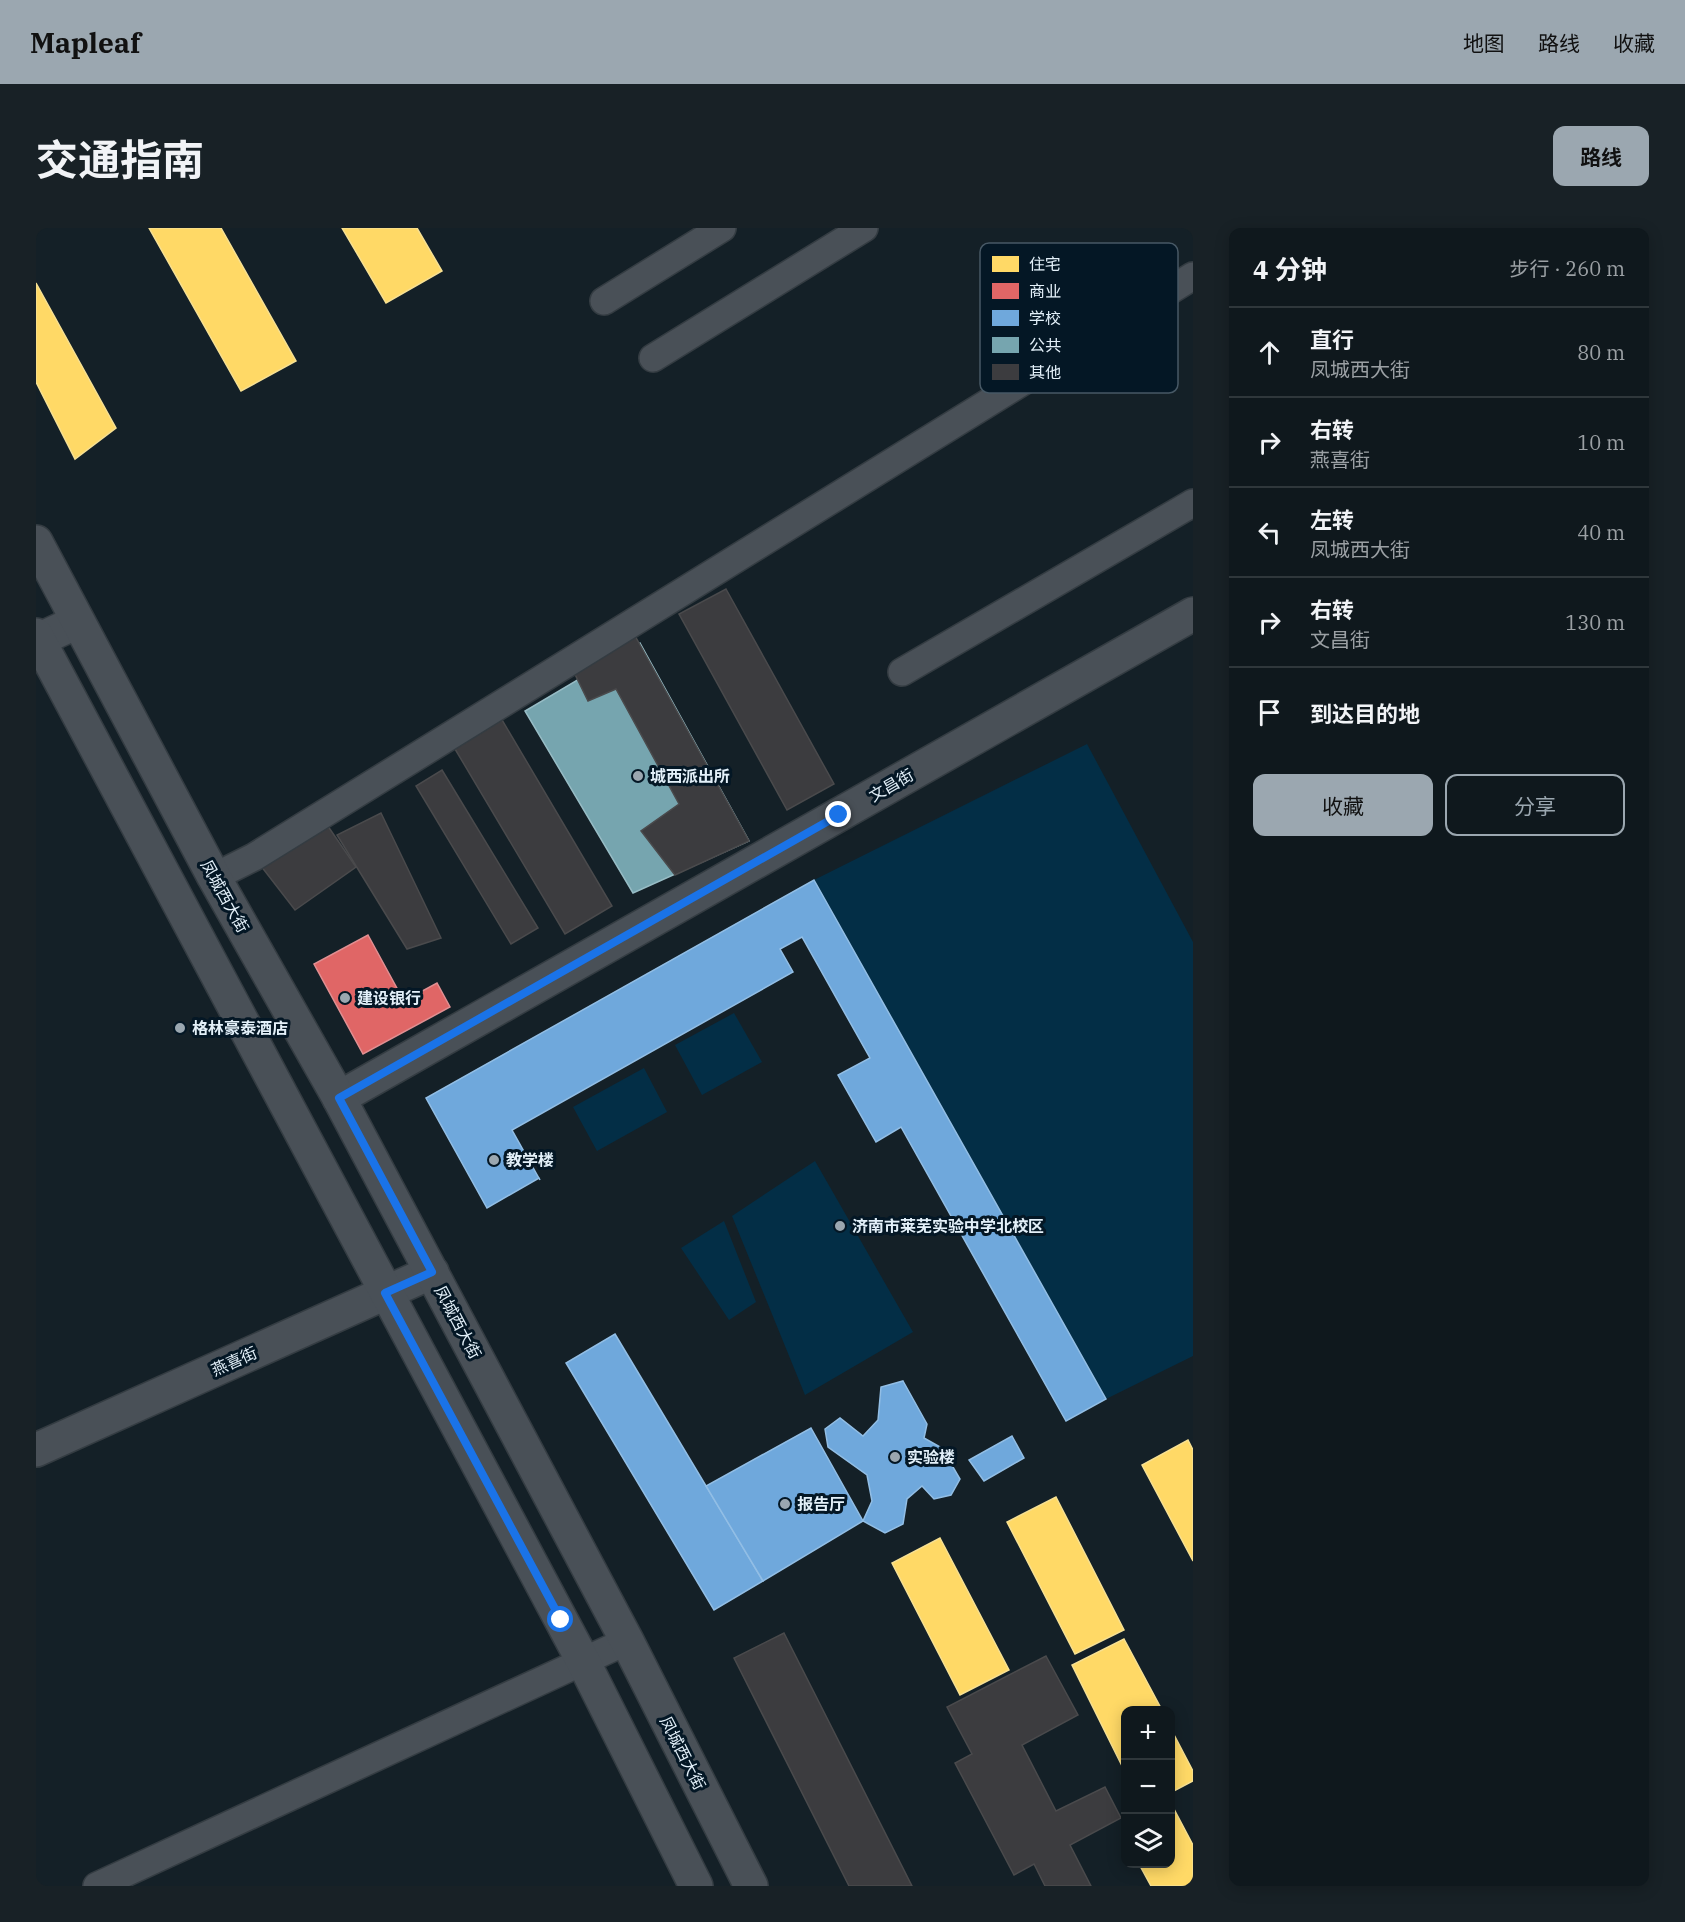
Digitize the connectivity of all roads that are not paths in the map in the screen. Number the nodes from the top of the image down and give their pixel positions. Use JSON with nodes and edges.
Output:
{"nodes":[{"id":1,"x":722,"y":228,"type":"edge"},
{"id":2,"x":864,"y":228,"type":"edge"},
{"id":3,"x":1193,"y":276,"type":"edge"},
{"id":4,"x":1178,"y":285,"type":"edge"},
{"id":5,"x":604,"y":301,"type":"dead end"},
{"id":6,"x":653,"y":358,"type":"dead end"},
{"id":7,"x":1004,"y":393,"type":"edge"},
{"id":8,"x":1193,"y":503,"type":"edge"},
{"id":9,"x":36,"y":542,"type":"edge"},
{"id":10,"x":1193,"y":614,"type":"edge"},
{"id":11,"x":77,"y":622,"type":"junction"},
{"id":12,"x":37,"y":638,"type":"edge"},
{"id":13,"x":902,"y":672,"type":"dead end"},
{"id":14,"x":214,"y":877,"type":"junction"},
{"id":15,"x":339,"y":1098,"type":"junction"},
{"id":16,"x":432,"y":1272,"type":"junction"},
{"id":17,"x":385,"y":1293,"type":"junction"},
{"id":18,"x":36,"y":1450,"type":"edge"},
{"id":19,"x":627,"y":1641,"type":"junction"},
{"id":20,"x":583,"y":1661,"type":"junction"},
{"id":21,"x":97,"y":1886,"type":"edge"},
{"id":22,"x":696,"y":1886,"type":"edge"},
{"id":23,"x":750,"y":1886,"type":"edge"}],
"edges":[{"from":1,"to":5,"type":"street"},
{"from":2,"to":6,"type":"street"},
{"from":3,"to":4,"type":"street"},
{"from":7,"to":14,"type":"street"},
{"from":8,"to":13,"type":"street"},
{"from":9,"to":11,"type":"main road","name":"凤城西大街"},
{"from":10,"to":15,"type":"main road","name":"文昌街"},
{"from":11,"to":12,"type":"main road"},
{"from":11,"to":14,"type":"main road","name":"凤城西大街"},
{"from":12,"to":17,"type":"main road"},
{"from":14,"to":15,"type":"main road","name":"凤城西大街"},
{"from":15,"to":16,"type":"main road","name":"凤城西大街"},
{"from":16,"to":17,"type":"main road","name":"燕喜街"},
{"from":16,"to":19,"type":"main road","name":"凤城西大街"},
{"from":17,"to":18,"type":"main road","name":"燕喜街"},
{"from":17,"to":20,"type":"main road"},
{"from":19,"to":20,"type":"street"},
{"from":19,"to":23,"type":"main road","name":"凤城西大街"},
{"from":20,"to":21,"type":"street"},
{"from":20,"to":22,"type":"main road"}]}
